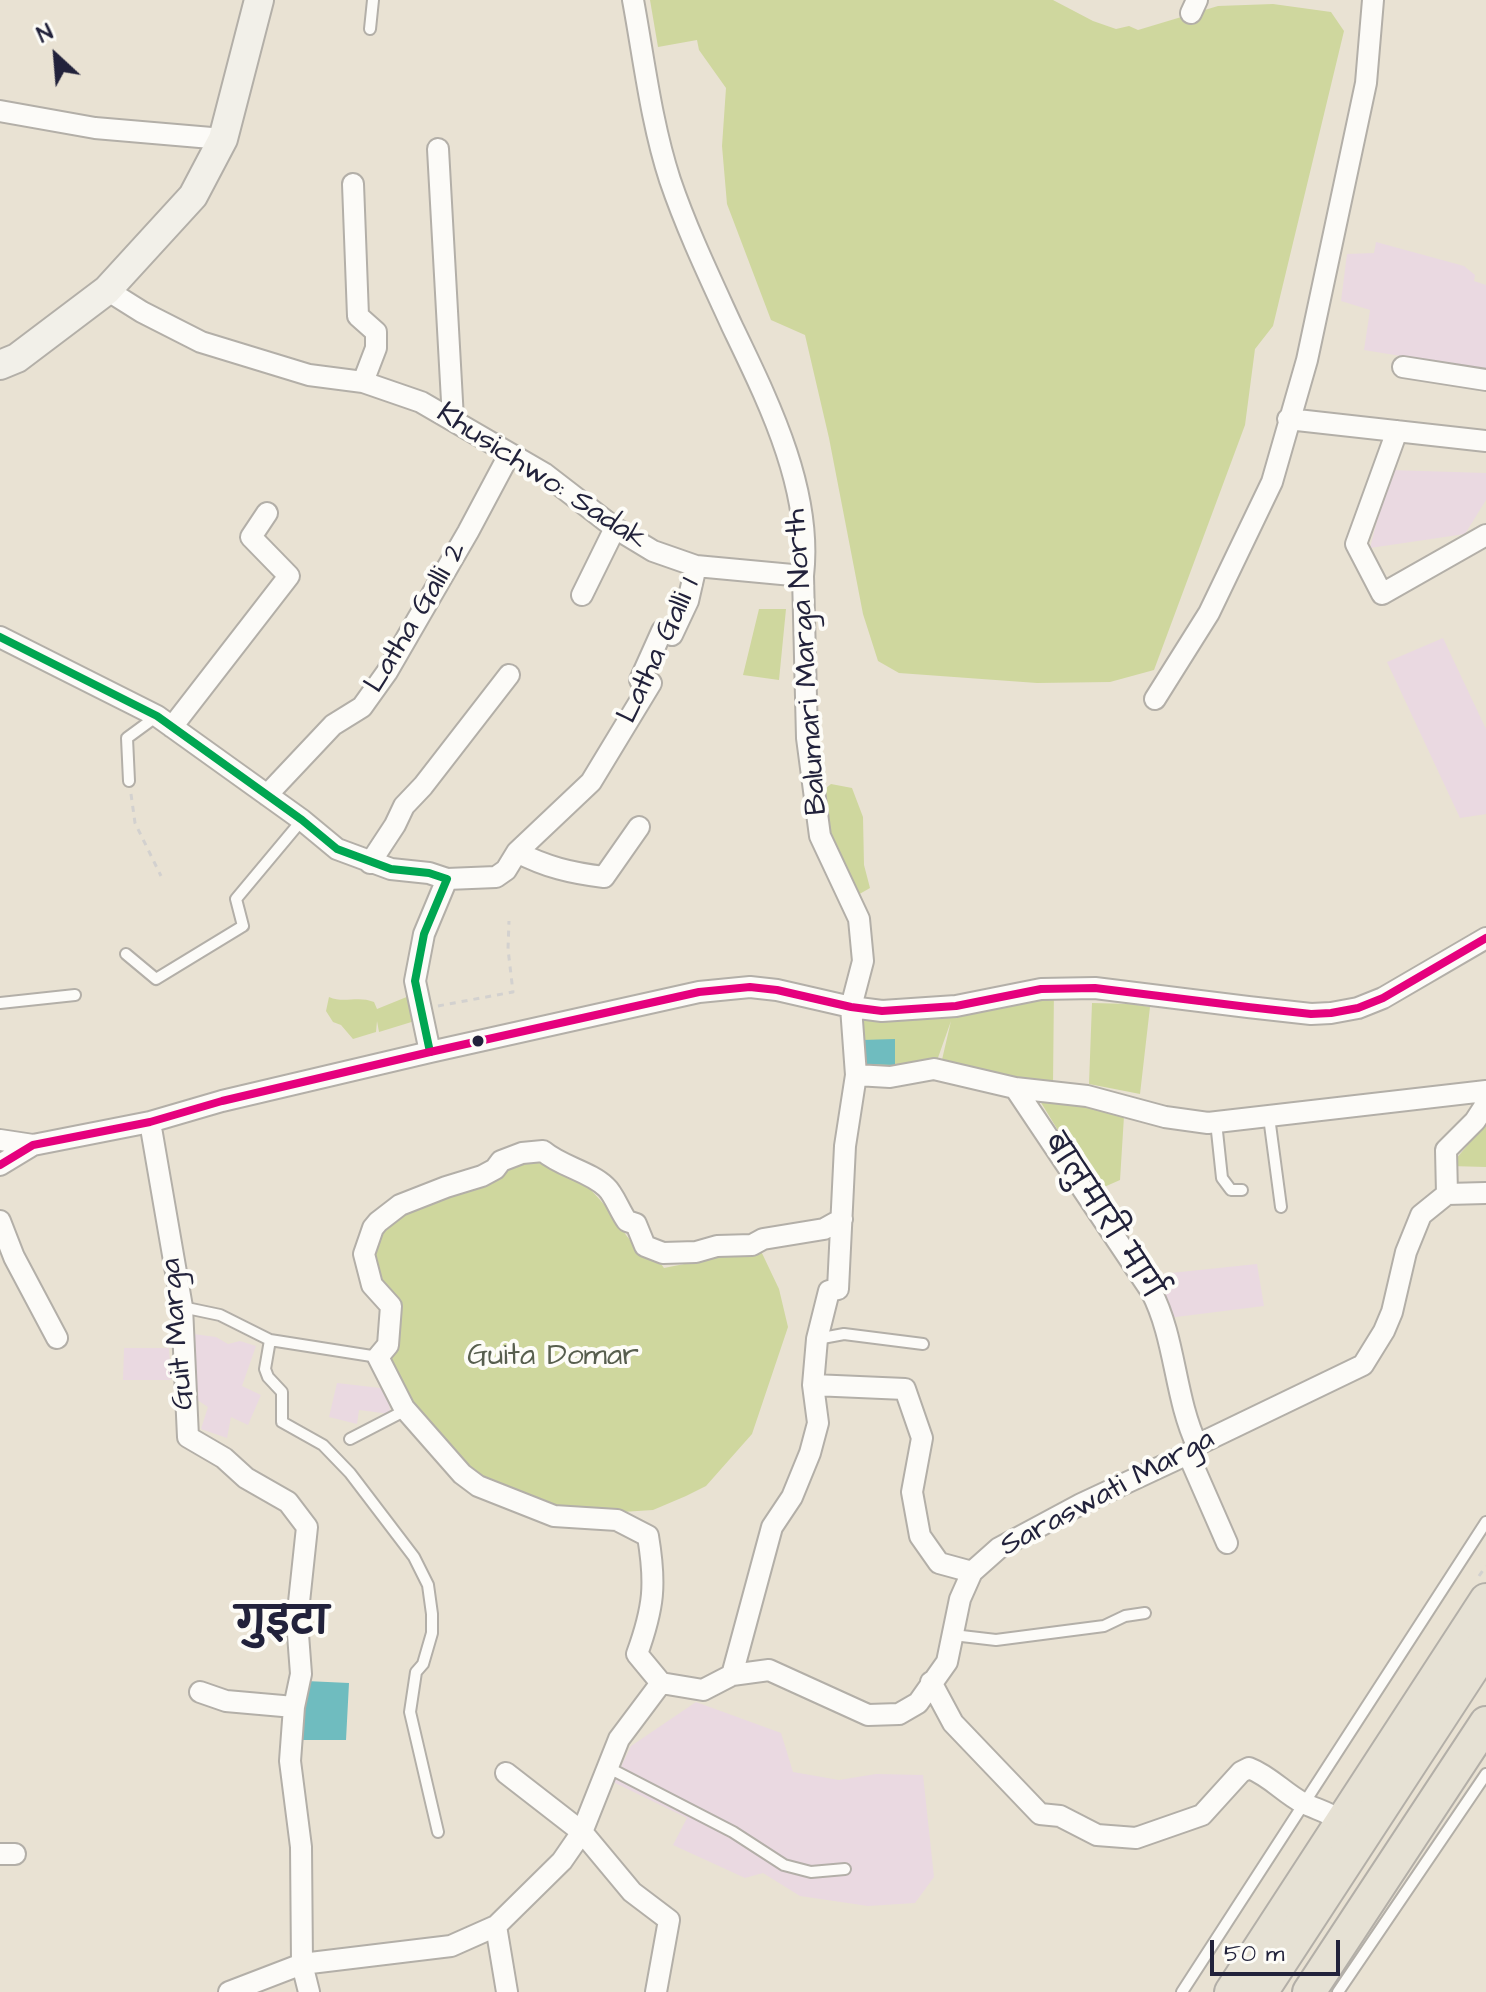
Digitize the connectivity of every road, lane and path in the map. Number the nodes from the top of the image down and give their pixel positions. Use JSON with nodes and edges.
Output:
{"nodes":[{"id":1,"x":259,"y":0,"type":"edge"},
{"id":2,"x":373,"y":0,"type":"edge"},
{"id":3,"x":633,"y":0,"type":"edge"},
{"id":4,"x":1373,"y":0,"type":"edge"},
{"id":5,"x":370,"y":29,"type":"dead end"},
{"id":6,"x":0,"y":111,"type":"edge"},
{"id":7,"x":223,"y":139,"type":"junction"},
{"id":8,"x":438,"y":149,"type":"dead end"},
{"id":9,"x":353,"y":184,"type":"dead end"},
{"id":10,"x":107,"y":290,"type":"junction"},
{"id":11,"x":0,"y":365,"type":"edge"},
{"id":12,"x":1403,"y":367,"type":"dead end"},
{"id":13,"x":1486,"y":380,"type":"edge"},
{"id":14,"x":363,"y":382,"type":"junction"},
{"id":15,"x":453,"y":419,"type":"junction"},
{"id":16,"x":1288,"y":419,"type":"junction"},
{"id":17,"x":1397,"y":431,"type":"junction"},
{"id":18,"x":1486,"y":441,"type":"edge"},
{"id":19,"x":509,"y":455,"type":"junction"},
{"id":20,"x":267,"y":513,"type":"dead end"},
{"id":21,"x":615,"y":528,"type":"junction"},
{"id":22,"x":1486,"y":535,"type":"edge"},
{"id":23,"x":696,"y":566,"type":"junction"},
{"id":24,"x":803,"y":576,"type":"junction"},
{"id":25,"x":582,"y":595,"type":"dead end"},
{"id":26,"x":0,"y":637,"type":"edge"},
{"id":27,"x":509,"y":675,"type":"dead end"},
{"id":28,"x":1155,"y":699,"type":"dead end"},
{"id":29,"x":165,"y":722,"type":"junction"},
{"id":30,"x":129,"y":781,"type":"joint"},
{"id":31,"x":267,"y":795,"type":"junction"},
{"id":32,"x":302,"y":820,"type":"junction"},
{"id":33,"x":639,"y":827,"type":"dead end"},
{"id":34,"x":517,"y":852,"type":"junction"},
{"id":35,"x":370,"y":863,"type":"junction"},
{"id":36,"x":161,"y":876,"type":"dead end"},
{"id":37,"x":447,"y":879,"type":"junction"},
{"id":38,"x":509,"y":921,"type":"dead end"},
{"id":39,"x":1486,"y":938,"type":"edge"},
{"id":40,"x":126,"y":954,"type":"dead end"},
{"id":41,"x":75,"y":995,"type":"dead end"},
{"id":42,"x":0,"y":1003,"type":"edge"},
{"id":43,"x":851,"y":1007,"type":"junction"},
{"id":44,"x":421,"y":1010,"type":"junction"},
{"id":45,"x":430,"y":1052,"type":"junction"},
{"id":46,"x":856,"y":1075,"type":"junction"},
{"id":47,"x":1015,"y":1088,"type":"junction"},
{"id":48,"x":1486,"y":1091,"type":"edge"},
{"id":49,"x":1486,"y":1104,"type":"edge"},
{"id":50,"x":1269,"y":1117,"type":"junction"},
{"id":51,"x":150,"y":1122,"type":"junction"},
{"id":52,"x":1216,"y":1122,"type":"junction"},
{"id":53,"x":0,"y":1140,"type":"edge"},
{"id":54,"x":33,"y":1145,"type":"junction"},
{"id":55,"x":0,"y":1165,"type":"edge"},
{"id":56,"x":1242,"y":1190,"type":"dead end"},
{"id":57,"x":1486,"y":1193,"type":"edge"},
{"id":58,"x":1447,"y":1194,"type":"junction"},
{"id":59,"x":1281,"y":1207,"type":"dead end"},
{"id":60,"x":842,"y":1219,"type":"junction"},
{"id":61,"x":0,"y":1221,"type":"edge"},
{"id":62,"x":182,"y":1307,"type":"junction"},
{"id":63,"x":57,"y":1338,"type":"dead end"},
{"id":64,"x":817,"y":1339,"type":"junction"},
{"id":65,"x":270,"y":1340,"type":"junction"},
{"id":66,"x":923,"y":1344,"type":"dead end"},
{"id":67,"x":378,"y":1357,"type":"junction"},
{"id":68,"x":813,"y":1385,"type":"junction"},
{"id":69,"x":406,"y":1410,"type":"junction"},
{"id":70,"x":350,"y":1439,"type":"dead end"},
{"id":71,"x":1192,"y":1450,"type":"junction"},
{"id":72,"x":1486,"y":1522,"type":"edge"},
{"id":73,"x":1227,"y":1543,"type":"dead end"},
{"id":74,"x":972,"y":1572,"type":"junction"},
{"id":75,"x":1486,"y":1600,"type":"edge"},
{"id":76,"x":1145,"y":1613,"type":"dead end"},
{"id":77,"x":953,"y":1635,"type":"junction"},
{"id":78,"x":1486,"y":1644,"type":"edge"},
{"id":79,"x":732,"y":1675,"type":"junction"},
{"id":80,"x":1486,"y":1677,"type":"edge"},
{"id":81,"x":931,"y":1682,"type":"junction"},
{"id":82,"x":661,"y":1683,"type":"junction"},
{"id":83,"x":200,"y":1692,"type":"dead end"},
{"id":84,"x":294,"y":1707,"type":"junction"},
{"id":85,"x":1486,"y":1723,"type":"edge"},
{"id":86,"x":607,"y":1767,"type":"junction"},
{"id":87,"x":506,"y":1773,"type":"dead end"},
{"id":88,"x":1486,"y":1774,"type":"edge"},
{"id":89,"x":1303,"y":1803,"type":"junction"},
{"id":90,"x":1343,"y":1822,"type":"junction"},
{"id":91,"x":438,"y":1832,"type":"dead end"},
{"id":92,"x":582,"y":1832,"type":"junction"},
{"id":93,"x":845,"y":1869,"type":"dead end"},
{"id":94,"x":496,"y":1926,"type":"junction"},
{"id":95,"x":302,"y":1964,"type":"junction"},
{"id":96,"x":229,"y":1992,"type":"edge"},
{"id":97,"x":309,"y":1992,"type":"edge"},
{"id":98,"x":507,"y":1992,"type":"edge"},
{"id":99,"x":656,"y":1992,"type":"edge"},
{"id":100,"x":1182,"y":1992,"type":"edge"},
{"id":101,"x":1231,"y":1992,"type":"edge"},
{"id":102,"x":1259,"y":1992,"type":"edge"},
{"id":103,"x":1281,"y":1992,"type":"edge"},
{"id":104,"x":1309,"y":1992,"type":"edge"},
{"id":105,"x":1338,"y":1992,"type":"edge"}],
"edges":[{"from":1,"to":7,"type":"main road"},
{"from":2,"to":5,"type":"lane"},
{"from":3,"to":24,"type":"street","name":"Balumari Marga North"},
{"from":4,"to":16,"type":"street"},
{"from":6,"to":7,"type":"street"},
{"from":7,"to":10,"type":"main road"},
{"from":8,"to":15,"type":"street"},
{"from":9,"to":14,"type":"street"},
{"from":10,"to":11,"type":"main road"},
{"from":10,"to":14,"type":"street","name":"Khusichwo: Sadak"},
{"from":12,"to":13,"type":"street"},
{"from":14,"to":15,"type":"street","name":"Khusichwo: Sadak"},
{"from":15,"to":19,"type":"street","name":"Khusichwo: Sadak"},
{"from":16,"to":17,"type":"street"},
{"from":16,"to":28,"type":"street"},
{"from":17,"to":18,"type":"street"},
{"from":17,"to":22,"type":"street"},
{"from":19,"to":21,"type":"street","name":"Khusichwo: Sadak"},
{"from":19,"to":31,"type":"street","name":"Latha Galli 2"},
{"from":20,"to":29,"type":"street"},
{"from":21,"to":23,"type":"street","name":"Khusichwo: Sadak"},
{"from":21,"to":25,"type":"street"},
{"from":23,"to":24,"type":"street","name":"Khusichwo: Sadak"},
{"from":23,"to":34,"type":"street","name":"Latha Galli 1"},
{"from":24,"to":43,"type":"street","name":"Balumari Marga North"},
{"from":26,"to":29,"type":"street","name":"Latha Galli 1"},
{"from":27,"to":35,"type":"street"},
{"from":29,"to":30,"type":"lane"},
{"from":29,"to":31,"type":"street","name":"Latha Galli 1"},
{"from":30,"to":36,"type":"path"},
{"from":31,"to":32,"type":"street","name":"Latha Galli 1"},
{"from":32,"to":35,"type":"street","name":"Latha Galli 1"},
{"from":32,"to":40,"type":"lane"},
{"from":33,"to":34,"type":"street"},
{"from":34,"to":37,"type":"street","name":"Latha Galli 1"},
{"from":35,"to":37,"type":"street","name":"Latha Galli 1"},
{"from":37,"to":44,"type":"street"},
{"from":38,"to":44,"type":"path"},
{"from":39,"to":43,"type":"street"},
{"from":41,"to":42,"type":"lane"},
{"from":43,"to":45,"type":"street"},
{"from":43,"to":46,"type":"street","name":"Balumari Marga North"},
{"from":44,"to":45,"type":"street"},
{"from":45,"to":51,"type":"street"},
{"from":46,"to":47,"type":"street"},
{"from":46,"to":60,"type":"street","name":"Balumari Marga North"},
{"from":47,"to":52,"type":"street"},
{"from":47,"to":71,"type":"street","name":"बालुमारी मार्ग"},
{"from":48,"to":50,"type":"street"},
{"from":49,"to":58,"type":"street"},
{"from":50,"to":52,"type":"street"},
{"from":50,"to":59,"type":"lane"},
{"from":51,"to":54,"type":"street"},
{"from":51,"to":62,"type":"street","name":"Guit Marga"},
{"from":52,"to":56,"type":"lane"},
{"from":53,"to":54,"type":"street"},
{"from":54,"to":55,"type":"street"},
{"from":57,"to":58,"type":"street"},
{"from":58,"to":71,"type":"street","name":"Saraswati Marga"},
{"from":60,"to":64,"type":"street","name":"Balumari Marga North"},
{"from":60,"to":67,"type":"street"},
{"from":61,"to":63,"type":"street"},
{"from":62,"to":65,"type":"lane"},
{"from":62,"to":84,"type":"street","name":"Guit Marga"},
{"from":64,"to":66,"type":"lane"},
{"from":64,"to":68,"type":"street"},
{"from":65,"to":67,"type":"lane"},
{"from":65,"to":91,"type":"lane"},
{"from":67,"to":69,"type":"street"},
{"from":68,"to":74,"type":"street"},
{"from":68,"to":79,"type":"street"},
{"from":69,"to":70,"type":"lane"},
{"from":69,"to":82,"type":"street"},
{"from":71,"to":73,"type":"street","name":"बालुमारी मार्ग"},
{"from":71,"to":74,"type":"street","name":"Saraswati Marga"},
{"from":72,"to":89,"type":"lane"},
{"from":74,"to":77,"type":"street","name":"Saraswati Marga"},
{"from":75,"to":90,"type":"main road"},
{"from":76,"to":77,"type":"lane"},
{"from":77,"to":81,"type":"street","name":"Saraswati Marga"},
{"from":78,"to":102,"type":"highway"},
{"from":79,"to":81,"type":"street","name":"Saraswati Marga"},
{"from":79,"to":82,"type":"street","name":"Saraswati Marga"},
{"from":80,"to":103,"type":"highway"},
{"from":81,"to":89,"type":"street"},
{"from":82,"to":86,"type":"street"},
{"from":83,"to":84,"type":"street"},
{"from":84,"to":95,"type":"street","name":"Guit Marga"},
{"from":85,"to":104,"type":"main road"},
{"from":86,"to":92,"type":"street"},
{"from":86,"to":93,"type":"lane"},
{"from":87,"to":92,"type":"street"},
{"from":88,"to":105,"type":"lane"},
{"from":89,"to":90,"type":"street"},
{"from":89,"to":100,"type":"lane"},
{"from":90,"to":101,"type":"main road"},
{"from":92,"to":94,"type":"street"},
{"from":92,"to":99,"type":"street"},
{"from":94,"to":95,"type":"street"},
{"from":94,"to":98,"type":"street"},
{"from":95,"to":96,"type":"street"},
{"from":95,"to":97,"type":"street","name":"Guit Marga"}]}
